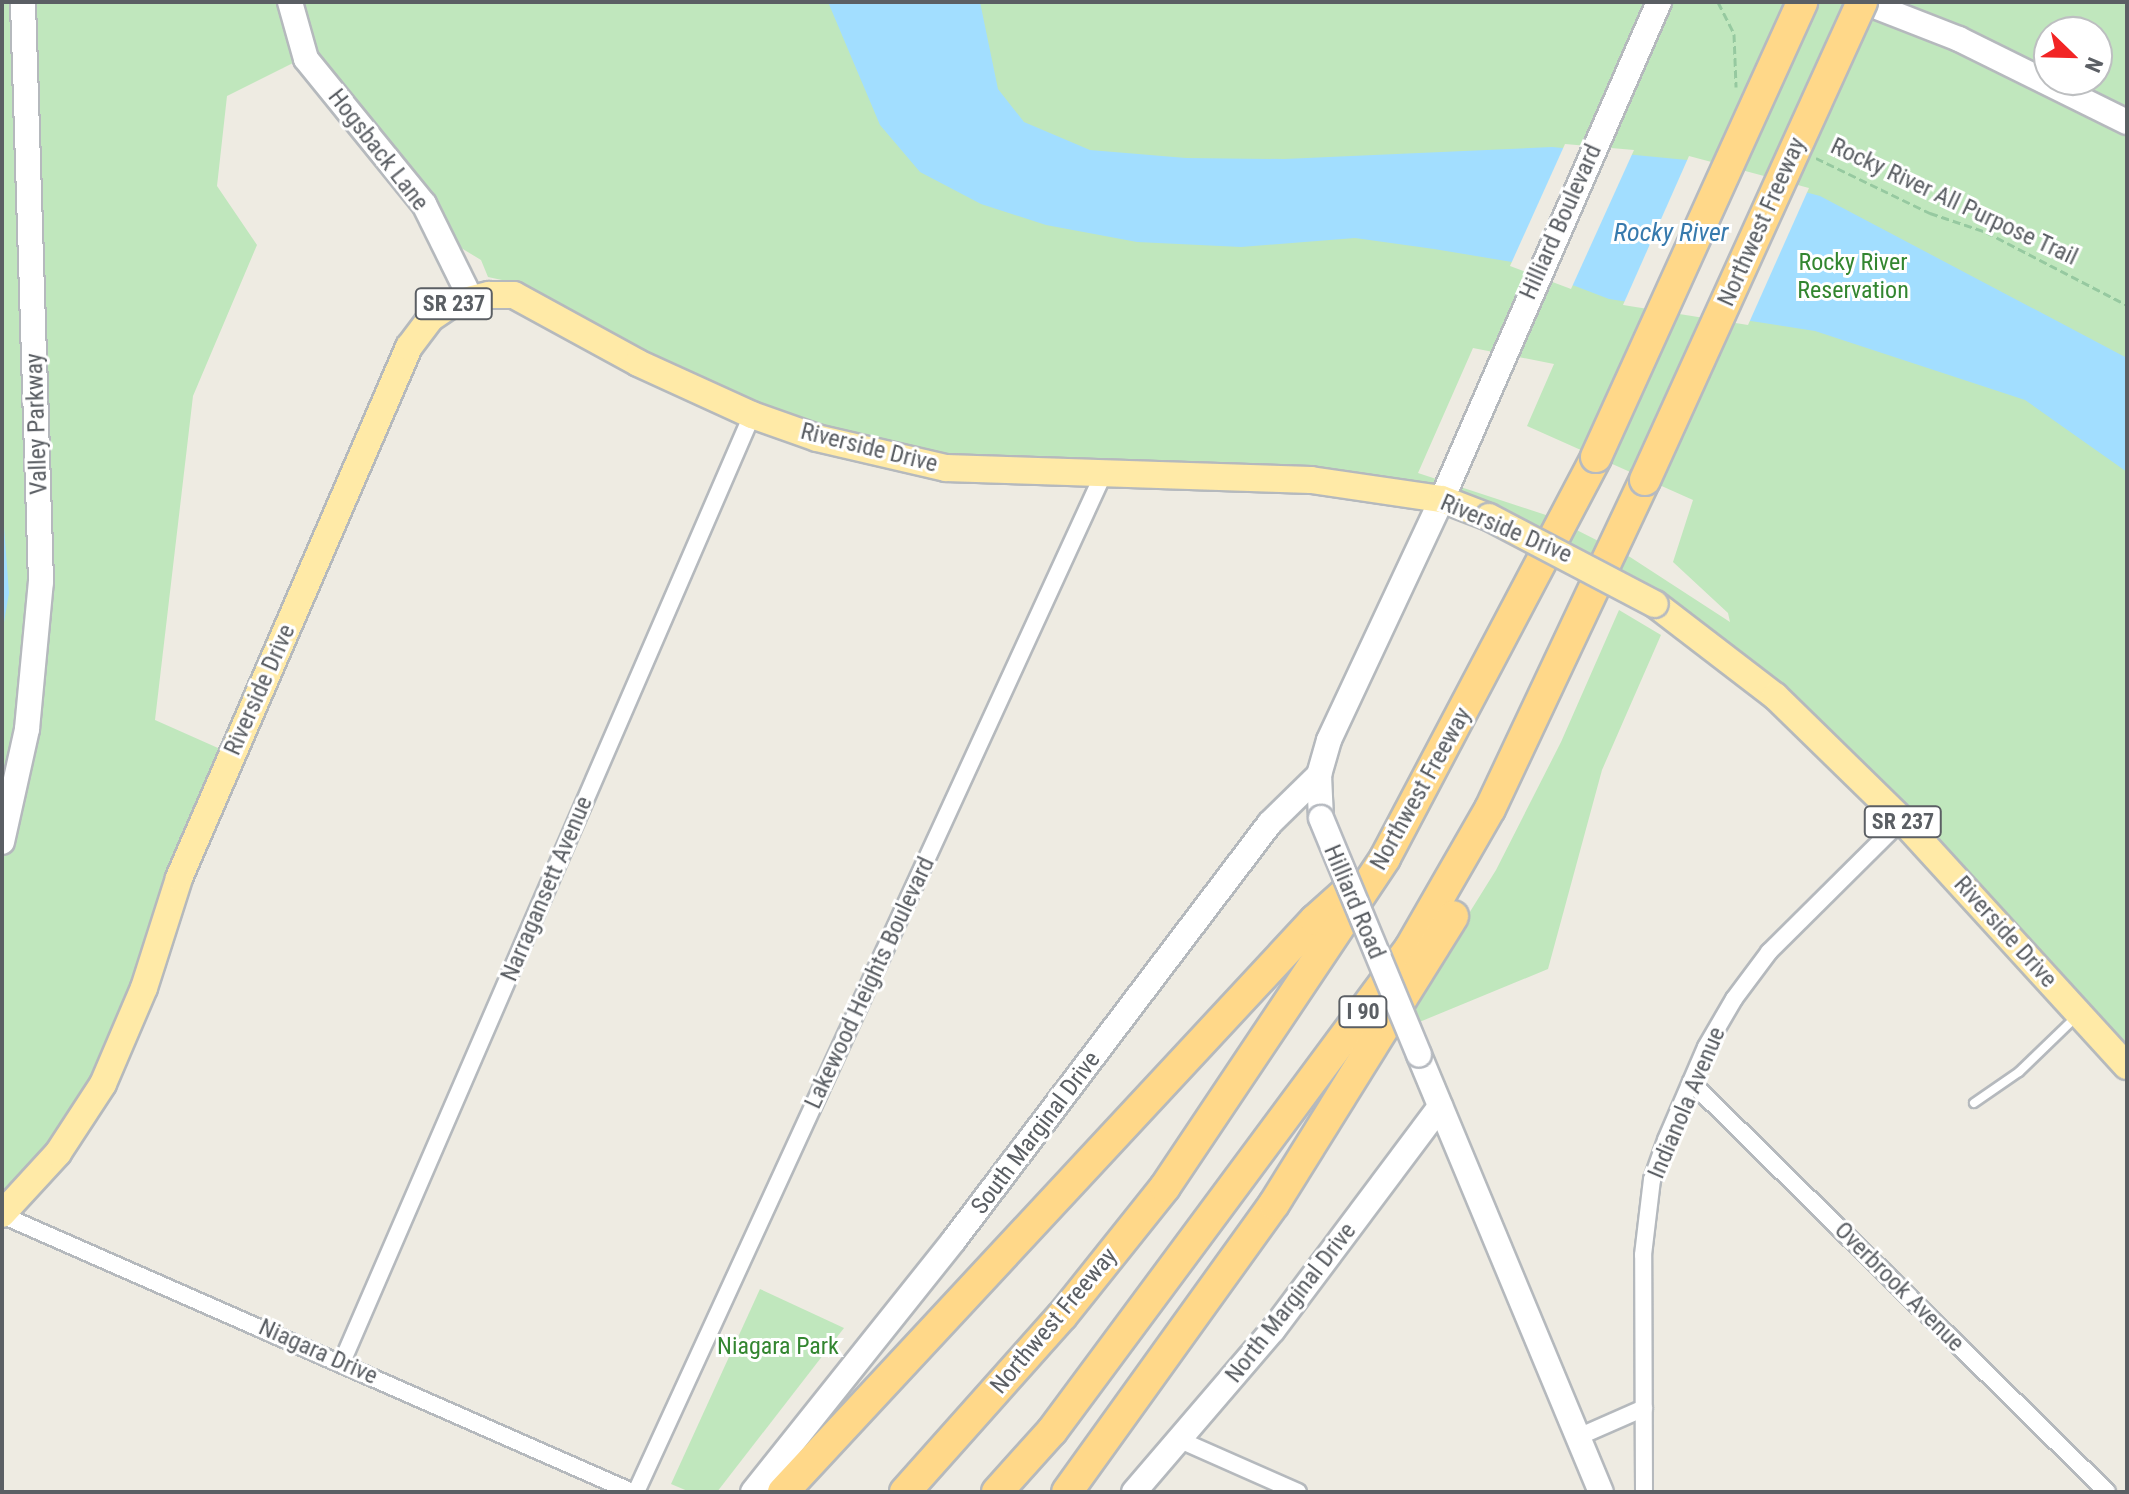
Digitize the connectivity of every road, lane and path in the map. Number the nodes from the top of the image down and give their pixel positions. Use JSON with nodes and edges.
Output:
{"nodes":[{"id":1,"x":23,"y":2,"type":"edge"},
{"id":2,"x":290,"y":2,"type":"edge"},
{"id":3,"x":1659,"y":2,"type":"edge"},
{"id":4,"x":1718,"y":2,"type":"edge"},
{"id":5,"x":1802,"y":2,"type":"edge"},
{"id":6,"x":1863,"y":2,"type":"edge"},
{"id":7,"x":1737,"y":92,"type":"dead end"},
{"id":8,"x":2127,"y":122,"type":"edge"},
{"id":9,"x":1805,"y":152,"type":"dead end"},
{"id":10,"x":471,"y":299,"type":"junction"},
{"id":11,"x":2127,"y":305,"type":"edge"},
{"id":12,"x":752,"y":415,"type":"junction"},
{"id":13,"x":1463,"y":442,"type":"joint"},
{"id":14,"x":1103,"y":475,"type":"junction"},
{"id":15,"x":1442,"y":499,"type":"junction"},
{"id":16,"x":1625,"y":522,"type":"junction"},
{"id":17,"x":1319,"y":775,"type":"junction"},
{"id":18,"x":1902,"y":820,"type":"junction"},
{"id":19,"x":2,"y":842,"type":"edge"},
{"id":20,"x":1385,"y":858,"type":"junction"},
{"id":21,"x":2079,"y":1014,"type":"junction"},
{"id":22,"x":2127,"y":1066,"type":"edge"},
{"id":23,"x":1691,"y":1082,"type":"junction"},
{"id":24,"x":1974,"y":1103,"type":"dead end"},
{"id":25,"x":1440,"y":1107,"type":"junction"},
{"id":26,"x":2,"y":1215,"type":"edge"},
{"id":27,"x":342,"y":1362,"type":"junction"},
{"id":28,"x":1644,"y":1408,"type":"junction"},
{"id":29,"x":1578,"y":1437,"type":"junction"},
{"id":30,"x":1180,"y":1440,"type":"junction"},
{"id":31,"x":634,"y":1492,"type":"edge"},
{"id":32,"x":753,"y":1492,"type":"edge"},
{"id":33,"x":783,"y":1492,"type":"edge"},
{"id":34,"x":905,"y":1492,"type":"edge"},
{"id":35,"x":997,"y":1492,"type":"edge"},
{"id":36,"x":1067,"y":1492,"type":"edge"},
{"id":37,"x":1134,"y":1492,"type":"edge"},
{"id":38,"x":1298,"y":1492,"type":"edge"},
{"id":39,"x":1601,"y":1492,"type":"edge"},
{"id":40,"x":1644,"y":1492,"type":"edge"},
{"id":41,"x":2107,"y":1492,"type":"edge"}],
"edges":[{"from":1,"to":19,"type":"main road","name":"Valley Parkway"},
{"from":2,"to":10,"type":"main road","name":"Hogsback Lane"},
{"from":3,"to":13,"type":"main road","name":"Hilliard Boulevard"},
{"from":4,"to":7,"type":"path"},
{"from":5,"to":20,"type":"highway","name":"Northwest Freeway","bridge":true},
{"from":6,"to":8,"type":"main road"},
{"from":6,"to":16,"type":"highway","name":"Northwest Freeway","number":"I 90","bridge":true},
{"from":9,"to":11,"type":"path","name":"Rocky River All Purpose Trail"},
{"from":10,"to":12,"type":"main road","name":"Riverside Drive","number":"SR 237"},
{"from":10,"to":26,"type":"main road","name":"Riverside Drive","number":"SR 237"},
{"from":12,"to":14,"type":"main road","name":"Riverside Drive","number":"SR 237"},
{"from":12,"to":27,"type":"street","name":"Narragansett Avenue"},
{"from":13,"to":15,"type":"main road","name":"Hilliard Road"},
{"from":14,"to":15,"type":"main road","name":"Riverside Drive","number":"SR 237"},
{"from":14,"to":31,"type":"street","name":"Lakewood Heights Boulevard"},
{"from":15,"to":17,"type":"main road","name":"Hilliard Road"},
{"from":15,"to":18,"type":"main road","name":"Riverside Drive","number":"SR 237","bridge":true},
{"from":16,"to":35,"type":"highway","name":"Northwest Freeway","number":"I 90"},
{"from":16,"to":36,"type":"highway"},
{"from":17,"to":25,"type":"main road","name":"Hilliard Road","bridge":true},
{"from":17,"to":32,"type":"main road","name":"South Marginal Drive"},
{"from":18,"to":21,"type":"main road","name":"Riverside Drive","number":"SR 237"},
{"from":18,"to":23,"type":"street","name":"Indianola Avenue"},
{"from":20,"to":33,"type":"highway"},
{"from":20,"to":34,"type":"highway","name":"Northwest Freeway"},
{"from":21,"to":22,"type":"main road","name":"Riverside Drive","number":"SR 237"},
{"from":21,"to":24,"type":"lane"},
{"from":23,"to":28,"type":"street","name":"Indianola Avenue"},
{"from":23,"to":41,"type":"street","name":"Overbrook Avenue"},
{"from":25,"to":29,"type":"main road","name":"Hilliard Road"},
{"from":25,"to":30,"type":"main road","name":"North Marginal Drive"},
{"from":26,"to":27,"type":"street","name":"Niagara Drive"},
{"from":27,"to":31,"type":"street","name":"Niagara Drive"},
{"from":28,"to":29,"type":"street"},
{"from":28,"to":40,"type":"street","name":"Indianola Avenue"},
{"from":29,"to":39,"type":"main road","name":"Hilliard Road"},
{"from":30,"to":37,"type":"main road","name":"North Marginal Drive"},
{"from":30,"to":38,"type":"street"}]}
